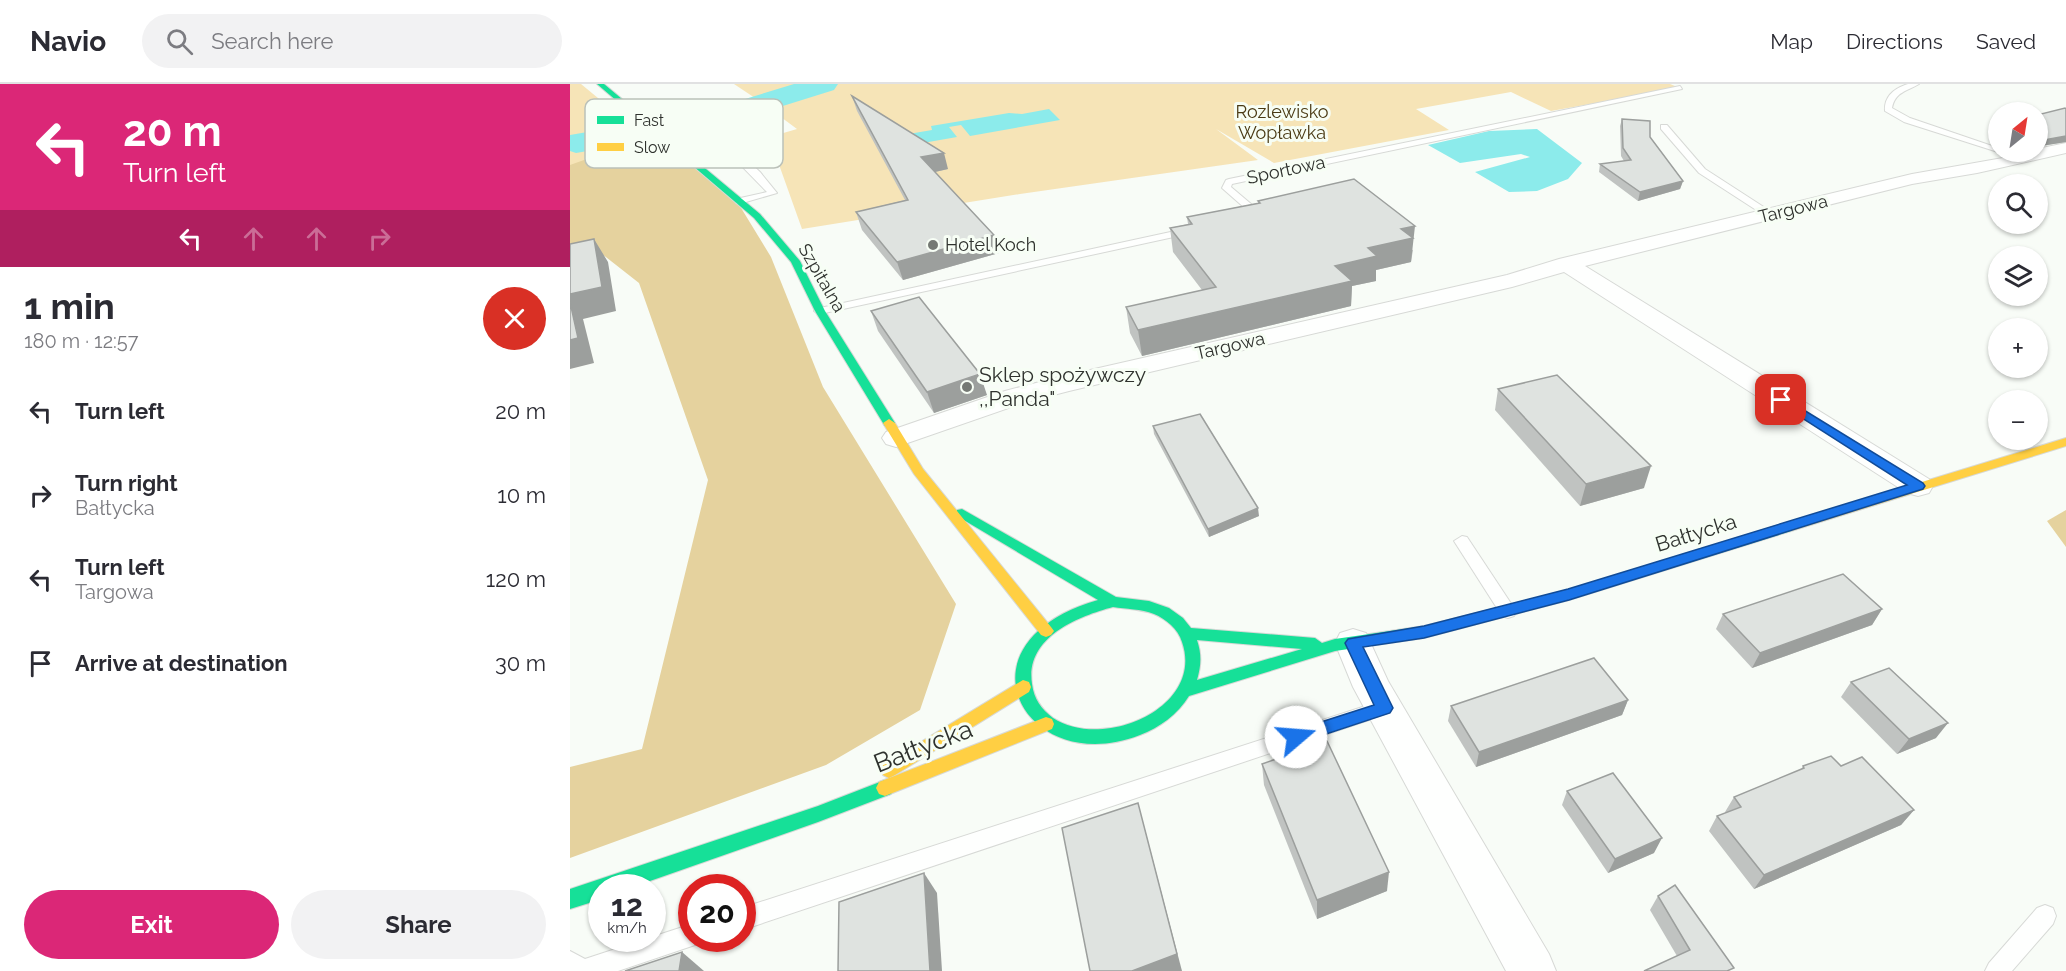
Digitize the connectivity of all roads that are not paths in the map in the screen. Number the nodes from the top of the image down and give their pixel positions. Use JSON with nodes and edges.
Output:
{"nodes":[{"id":1,"x":600,"y":84,"type":"edge"},
{"id":2,"x":1916,"y":84,"type":"edge"},
{"id":3,"x":1680,"y":88,"type":"dead end"},
{"id":4,"x":618,"y":99,"type":"edge"},
{"id":5,"x":1664,"y":127,"type":"dead end"},
{"id":6,"x":1988,"y":147,"type":"edge"},
{"id":7,"x":2066,"y":148,"type":"edge"},
{"id":8,"x":2048,"y":152,"type":"edge"},
{"id":9,"x":2004,"y":162,"type":"edge"},
{"id":10,"x":699,"y":168,"type":"edge"},
{"id":11,"x":754,"y":168,"type":"edge"},
{"id":12,"x":739,"y":201,"type":"junction"},
{"id":13,"x":1770,"y":215,"type":"junction"},
{"id":14,"x":1235,"y":221,"type":"edge"},
{"id":15,"x":1200,"y":228,"type":"edge"},
{"id":16,"x":1567,"y":264,"type":"junction"},
{"id":17,"x":820,"y":311,"type":"junction"},
{"id":18,"x":896,"y":438,"type":"junction"},
{"id":19,"x":2066,"y":442,"type":"edge"},
{"id":20,"x":1918,"y":486,"type":"junction"},
{"id":21,"x":945,"y":503,"type":"junction"},
{"id":22,"x":1462,"y":541,"type":"dead end"},
{"id":23,"x":1113,"y":602,"type":"junction"},
{"id":24,"x":1508,"y":612,"type":"junction"},
{"id":25,"x":1046,"y":630,"type":"junction"},
{"id":26,"x":1190,"y":634,"type":"junction"},
{"id":27,"x":1344,"y":644,"type":"junction"},
{"id":28,"x":1023,"y":687,"type":"junction"},
{"id":29,"x":1186,"y":690,"type":"junction"},
{"id":30,"x":1384,"y":708,"type":"junction"},
{"id":31,"x":1046,"y":724,"type":"junction"},
{"id":32,"x":818,"y":814,"type":"junction"},
{"id":33,"x":643,"y":874,"type":"edge"},
{"id":34,"x":588,"y":893,"type":"edge"},
{"id":35,"x":570,"y":899,"type":"edge"},
{"id":36,"x":756,"y":914,"type":"edge"},
{"id":37,"x":2045,"y":916,"type":"dead end"},
{"id":38,"x":678,"y":940,"type":"edge"},
{"id":39,"x":570,"y":962,"type":"edge"},
{"id":40,"x":582,"y":971,"type":"edge"},
{"id":41,"x":1532,"y":971,"type":"edge"},
{"id":42,"x":1997,"y":971,"type":"edge"}],
"edges":[{"from":1,"to":4,"type":"street","name":"Szpitalna"},
{"from":2,"to":6,"type":"lane"},
{"from":3,"to":14,"type":"lane","name":"Sportowa"},
{"from":5,"to":13,"type":"lane"},
{"from":7,"to":8,"type":"street","name":"Targowa"},
{"from":9,"to":13,"type":"street","name":"Targowa"},
{"from":10,"to":12,"type":"street","name":"Szpitalna"},
{"from":11,"to":12,"type":"lane"},
{"from":12,"to":17,"type":"street","name":"Szpitalna"},
{"from":13,"to":16,"type":"street","name":"Targowa"},
{"from":15,"to":17,"type":"lane"},
{"from":16,"to":18,"type":"street","name":"Targowa"},
{"from":16,"to":20,"type":"street"},
{"from":17,"to":18,"type":"street","name":"Szpitalna"},
{"from":18,"to":21,"type":"street","name":"Szpitalna"},
{"from":19,"to":20,"type":"street","name":"Bałtycka"},
{"from":20,"to":24,"type":"street","name":"Bałtycka"},
{"from":21,"to":23,"type":"street","name":"Szpitalna"},
{"from":21,"to":25,"type":"street","name":"Szpitalna"},
{"from":22,"to":24,"type":"lane"},
{"from":23,"to":25,"type":"street"},
{"from":23,"to":26,"type":"street"},
{"from":24,"to":27,"type":"street","name":"Bałtycka"},
{"from":25,"to":28,"type":"street"},
{"from":26,"to":27,"type":"street","name":"Bałtycka"},
{"from":26,"to":29,"type":"street"},
{"from":27,"to":29,"type":"street","name":"Bałtycka"},
{"from":27,"to":30,"type":"street"},
{"from":28,"to":31,"type":"street"},
{"from":28,"to":32,"type":"street","name":"Bałtycka"},
{"from":29,"to":31,"type":"street"},
{"from":30,"to":36,"type":"lane"},
{"from":30,"to":41,"type":"street"},
{"from":31,"to":32,"type":"street","name":"Bałtycka"},
{"from":32,"to":33,"type":"street","name":"Bałtycka"},
{"from":34,"to":35,"type":"street","name":"Bałtycka"},
{"from":37,"to":42,"type":"lane"},
{"from":38,"to":40,"type":"lane"},
{"from":39,"to":40,"type":"lane"}]}
